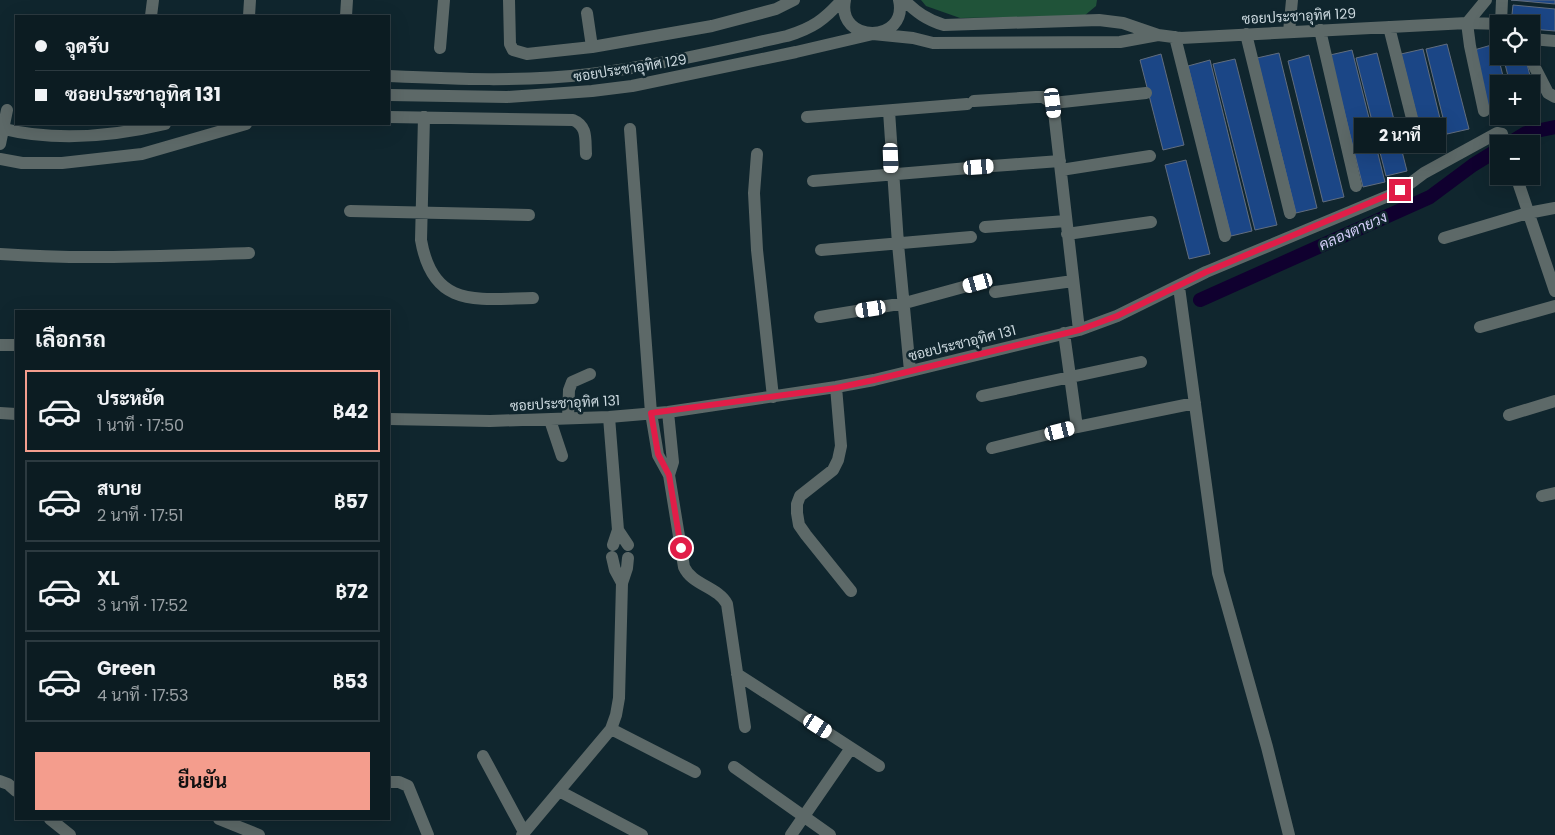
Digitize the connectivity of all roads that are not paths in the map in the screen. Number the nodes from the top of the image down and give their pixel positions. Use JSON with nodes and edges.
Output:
{"nodes":[{"id":1,"x":153,"y":0,"type":"edge"},
{"id":2,"x":250,"y":0,"type":"edge"},
{"id":3,"x":347,"y":0,"type":"edge"},
{"id":4,"x":444,"y":0,"type":"edge"},
{"id":5,"x":509,"y":0,"type":"edge"},
{"id":6,"x":794,"y":0,"type":"edge"},
{"id":7,"x":844,"y":0,"type":"edge"},
{"id":8,"x":899,"y":0,"type":"edge"},
{"id":9,"x":904,"y":0,"type":"edge"},
{"id":10,"x":1292,"y":0,"type":"edge"},
{"id":11,"x":1486,"y":0,"type":"edge"},
{"id":12,"x":1502,"y":0,"type":"edge"},
{"id":13,"x":587,"y":13,"type":"dead end"},
{"id":14,"x":151,"y":15,"type":"edge"},
{"id":15,"x":249,"y":15,"type":"edge"},
{"id":16,"x":346,"y":15,"type":"edge"},
{"id":17,"x":1501,"y":15,"type":"edge"},
{"id":18,"x":1467,"y":23,"type":"junction"},
{"id":19,"x":1490,"y":23,"type":"edge"},
{"id":20,"x":1389,"y":27,"type":"junction"},
{"id":21,"x":1320,"y":30,"type":"junction"},
{"id":22,"x":1289,"y":32,"type":"junction"},
{"id":23,"x":873,"y":34,"type":"junction"},
{"id":24,"x":1246,"y":34,"type":"junction"},
{"id":25,"x":1158,"y":35,"type":"junction"},
{"id":26,"x":1175,"y":37,"type":"junction"},
{"id":27,"x":1540,"y":40,"type":"edge"},
{"id":28,"x":1555,"y":41,"type":"edge"},
{"id":29,"x":592,"y":47,"type":"junction"},
{"id":30,"x":440,"y":48,"type":"dead end"},
{"id":31,"x":1534,"y":65,"type":"edge"},
{"id":32,"x":390,"y":76,"type":"edge"},
{"id":33,"x":407,"y":77,"type":"junction"},
{"id":34,"x":1146,"y":94,"type":"dead end"},
{"id":35,"x":390,"y":95,"type":"edge"},
{"id":36,"x":408,"y":95,"type":"junction"},
{"id":37,"x":1555,"y":97,"type":"edge"},
{"id":38,"x":1053,"y":103,"type":"junction"},
{"id":39,"x":8,"y":110,"type":"edge"},
{"id":40,"x":889,"y":111,"type":"junction"},
{"id":41,"x":1484,"y":111,"type":"dead end"},
{"id":42,"x":390,"y":117,"type":"edge"},
{"id":43,"x":424,"y":117,"type":"junction"},
{"id":44,"x":807,"y":117,"type":"dead end"},
{"id":45,"x":161,"y":125,"type":"edge"},
{"id":46,"x":243,"y":125,"type":"edge"},
{"id":47,"x":1,"y":129,"type":"edge"},
{"id":48,"x":630,"y":129,"type":"dead end"},
{"id":49,"x":0,"y":144,"type":"edge"},
{"id":50,"x":1490,"y":144,"type":"edge"},
{"id":51,"x":1419,"y":146,"type":"dead end"},
{"id":52,"x":586,"y":154,"type":"dead end"},
{"id":53,"x":757,"y":154,"type":"dead end"},
{"id":54,"x":1150,"y":156,"type":"dead end"},
{"id":55,"x":0,"y":159,"type":"edge"},
{"id":56,"x":1060,"y":165,"type":"junction"},
{"id":57,"x":892,"y":174,"type":"junction"},
{"id":58,"x":813,"y":181,"type":"dead end"},
{"id":59,"x":1519,"y":185,"type":"edge"},
{"id":60,"x":1356,"y":186,"type":"dead end"},
{"id":61,"x":1555,"y":208,"type":"edge"},
{"id":62,"x":350,"y":211,"type":"dead end"},
{"id":63,"x":422,"y":213,"type":"junction"},
{"id":64,"x":1290,"y":213,"type":"dead end"},
{"id":65,"x":1528,"y":213,"type":"junction"},
{"id":66,"x":528,"y":215,"type":"dead end"},
{"id":67,"x":1066,"y":221,"type":"junction"},
{"id":68,"x":1151,"y":222,"type":"dead end"},
{"id":69,"x":985,"y":227,"type":"dead end"},
{"id":70,"x":1067,"y":234,"type":"junction"},
{"id":71,"x":1225,"y":236,"type":"dead end"},
{"id":72,"x":971,"y":237,"type":"dead end"},
{"id":73,"x":1444,"y":238,"type":"dead end"},
{"id":74,"x":898,"y":244,"type":"junction"},
{"id":75,"x":821,"y":250,"type":"dead end"},
{"id":76,"x":248,"y":253,"type":"dead end"},
{"id":77,"x":0,"y":254,"type":"edge"},
{"id":78,"x":1073,"y":281,"type":"junction"},
{"id":79,"x":978,"y":283,"type":"dead end"},
{"id":80,"x":1179,"y":287,"type":"junction"},
{"id":81,"x":1555,"y":291,"type":"edge"},
{"id":82,"x":995,"y":292,"type":"dead end"},
{"id":83,"x":533,"y":298,"type":"dead end"},
{"id":84,"x":905,"y":304,"type":"junction"},
{"id":85,"x":1555,"y":306,"type":"edge"},
{"id":86,"x":820,"y":317,"type":"dead end"},
{"id":87,"x":1480,"y":327,"type":"dead end"},
{"id":88,"x":1079,"y":330,"type":"junction"},
{"id":89,"x":1064,"y":333,"type":"junction"},
{"id":90,"x":0,"y":345,"type":"edge"},
{"id":91,"x":15,"y":345,"type":"edge"},
{"id":92,"x":1141,"y":362,"type":"dead end"},
{"id":93,"x":910,"y":371,"type":"junction"},
{"id":94,"x":590,"y":374,"type":"dead end"},
{"id":95,"x":1070,"y":376,"type":"junction"},
{"id":96,"x":836,"y":388,"type":"junction"},
{"id":97,"x":982,"y":396,"type":"dead end"},
{"id":98,"x":773,"y":397,"type":"junction"},
{"id":99,"x":1555,"y":401,"type":"edge"},
{"id":100,"x":1195,"y":403,"type":"junction"},
{"id":101,"x":668,"y":412,"type":"junction"},
{"id":102,"x":0,"y":413,"type":"edge"},
{"id":103,"x":651,"y":413,"type":"junction"},
{"id":104,"x":15,"y":414,"type":"edge"},
{"id":105,"x":1509,"y":415,"type":"dead end"},
{"id":106,"x":609,"y":417,"type":"junction"},
{"id":107,"x":568,"y":418,"type":"junction"},
{"id":108,"x":390,"y":419,"type":"edge"},
{"id":109,"x":550,"y":420,"type":"junction"},
{"id":110,"x":1077,"y":427,"type":"junction"},
{"id":111,"x":992,"y":448,"type":"dead end"},
{"id":112,"x":562,"y":456,"type":"dead end"},
{"id":113,"x":669,"y":475,"type":"junction"},
{"id":114,"x":1555,"y":493,"type":"edge"},
{"id":115,"x":1542,"y":496,"type":"dead end"},
{"id":116,"x":618,"y":530,"type":"junction"},
{"id":117,"x":622,"y":583,"type":"junction"},
{"id":118,"x":852,"y":591,"type":"dead end"},
{"id":119,"x":737,"y":674,"type":"junction"},
{"id":120,"x":745,"y":727,"type":"dead end"},
{"id":121,"x":611,"y":729,"type":"junction"},
{"id":122,"x":850,"y":748,"type":"junction"},
{"id":123,"x":483,"y":756,"type":"dead end"},
{"id":124,"x":879,"y":766,"type":"dead end"},
{"id":125,"x":734,"y":767,"type":"dead end"},
{"id":126,"x":695,"y":772,"type":"dead end"},
{"id":127,"x":0,"y":781,"type":"edge"},
{"id":128,"x":390,"y":782,"type":"edge"},
{"id":129,"x":15,"y":790,"type":"edge"},
{"id":130,"x":559,"y":791,"type":"junction"},
{"id":131,"x":804,"y":817,"type":"junction"},
{"id":132,"x":51,"y":820,"type":"edge"},
{"id":133,"x":227,"y":820,"type":"edge"},
{"id":134,"x":523,"y":833,"type":"edge"},
{"id":135,"x":70,"y":835,"type":"edge"},
{"id":136,"x":260,"y":835,"type":"edge"},
{"id":137,"x":428,"y":835,"type":"edge"},
{"id":138,"x":642,"y":835,"type":"edge"},
{"id":139,"x":791,"y":835,"type":"edge"},
{"id":140,"x":830,"y":835,"type":"edge"},
{"id":141,"x":1290,"y":835,"type":"edge"}],
"edges":[{"from":1,"to":14,"type":"street"},
{"from":2,"to":15,"type":"street"},
{"from":3,"to":16,"type":"street"},
{"from":4,"to":30,"type":"street"},
{"from":5,"to":29,"type":"street"},
{"from":6,"to":29,"type":"street"},
{"from":7,"to":23,"type":"street","name":"ซอยประชาอุทิศ 129"},
{"from":7,"to":33,"type":"street","name":"ซอยประชาอุทิศ 129"},
{"from":8,"to":23,"type":"street","name":"ซอยประชาอุทิศ 129"},
{"from":9,"to":25,"type":"street","name":"ซอยประชาอุทิศ 129"},
{"from":10,"to":22,"type":"street"},
{"from":11,"to":18,"type":"street"},
{"from":12,"to":17,"type":"street"},
{"from":13,"to":29,"type":"street"},
{"from":18,"to":19,"type":"street","name":"ซอยประชาอุทิศ 129"},
{"from":18,"to":20,"type":"street","name":"ซอยประชาอุทิศ 129"},
{"from":18,"to":41,"type":"street"},
{"from":20,"to":21,"type":"street","name":"ซอยประชาอุทิศ 129"},
{"from":20,"to":51,"type":"street"},
{"from":21,"to":22,"type":"street","name":"ซอยประชาอุทิศ 129"},
{"from":21,"to":60,"type":"street"},
{"from":22,"to":24,"type":"street","name":"ซอยประชาอุทิศ 129"},
{"from":23,"to":25,"type":"street","name":"ซอยประชาอุทิศ 129"},
{"from":23,"to":36,"type":"street","name":"ซอยประชาอุทิศ 129"},
{"from":24,"to":26,"type":"street","name":"ซอยประชาอุทิศ 129"},
{"from":24,"to":64,"type":"street"},
{"from":25,"to":26,"type":"street","name":"ซอยประชาอุทิศ 129"},
{"from":26,"to":71,"type":"street"},
{"from":27,"to":28,"type":"street"},
{"from":31,"to":37,"type":"street"},
{"from":32,"to":33,"type":"street","name":"ซอยประชาอุทิศ 129"},
{"from":33,"to":36,"type":"street"},
{"from":34,"to":38,"type":"street"},
{"from":35,"to":36,"type":"street","name":"ซอยประชาอุทิศ 129"},
{"from":38,"to":40,"type":"street"},
{"from":38,"to":56,"type":"street"},
{"from":39,"to":47,"type":"street"},
{"from":40,"to":44,"type":"street"},
{"from":40,"to":57,"type":"street"},
{"from":42,"to":43,"type":"street"},
{"from":43,"to":52,"type":"street"},
{"from":43,"to":63,"type":"street"},
{"from":45,"to":47,"type":"street"},
{"from":46,"to":55,"type":"street"},
{"from":47,"to":49,"type":"street"},
{"from":48,"to":103,"type":"street"},
{"from":50,"to":80,"type":"street","name":"ซอยประชาอุทิศ 131"},
{"from":53,"to":98,"type":"street"},
{"from":54,"to":56,"type":"street"},
{"from":56,"to":57,"type":"street"},
{"from":56,"to":67,"type":"street"},
{"from":57,"to":58,"type":"street"},
{"from":57,"to":74,"type":"street"},
{"from":59,"to":65,"type":"street"},
{"from":61,"to":65,"type":"street"},
{"from":62,"to":63,"type":"street"},
{"from":63,"to":66,"type":"street"},
{"from":63,"to":83,"type":"street"},
{"from":65,"to":73,"type":"street"},
{"from":65,"to":81,"type":"street"},
{"from":67,"to":69,"type":"street"},
{"from":67,"to":70,"type":"street"},
{"from":68,"to":70,"type":"street"},
{"from":70,"to":78,"type":"street"},
{"from":72,"to":74,"type":"street"},
{"from":74,"to":75,"type":"street"},
{"from":74,"to":84,"type":"street"},
{"from":76,"to":77,"type":"street"},
{"from":78,"to":82,"type":"street"},
{"from":78,"to":88,"type":"street"},
{"from":79,"to":84,"type":"street"},
{"from":80,"to":88,"type":"street","name":"ซอยประชาอุทิศ 131"},
{"from":80,"to":100,"type":"street"},
{"from":84,"to":86,"type":"street"},
{"from":84,"to":93,"type":"street"},
{"from":85,"to":87,"type":"street"},
{"from":88,"to":89,"type":"street","name":"ซอยประชาอุทิศ 131"},
{"from":89,"to":93,"type":"street","name":"ซอยประชาอุทิศ 131"},
{"from":89,"to":95,"type":"street"},
{"from":90,"to":91,"type":"street"},
{"from":92,"to":95,"type":"street"},
{"from":93,"to":96,"type":"street","name":"ซอยประชาอุทิศ 131"},
{"from":94,"to":107,"type":"street"},
{"from":95,"to":97,"type":"street"},
{"from":95,"to":110,"type":"street"},
{"from":96,"to":98,"type":"street","name":"ซอยประชาอุทิศ 131"},
{"from":96,"to":118,"type":"street"},
{"from":98,"to":101,"type":"street","name":"ซอยประชาอุทิศ 131"},
{"from":99,"to":105,"type":"street"},
{"from":100,"to":110,"type":"street"},
{"from":100,"to":141,"type":"street"},
{"from":101,"to":103,"type":"street","name":"ซอยประชาอุทิศ 131"},
{"from":101,"to":113,"type":"street"},
{"from":102,"to":104,"type":"street"},
{"from":103,"to":106,"type":"street","name":"ซอยประชาอุทิศ 131"},
{"from":103,"to":113,"type":"street"},
{"from":106,"to":107,"type":"street","name":"ซอยประชาอุทิศ 131"},
{"from":106,"to":116,"type":"street"},
{"from":107,"to":109,"type":"street","name":"ซอยประชาอุทิศ 131"},
{"from":108,"to":109,"type":"street","name":"ซอยประชาอุทิศ 131"},
{"from":109,"to":112,"type":"street"},
{"from":110,"to":111,"type":"street"},
{"from":113,"to":119,"type":"street"},
{"from":114,"to":115,"type":"street"},
{"from":116,"to":117,"type":"street"},
{"from":116,"to":117,"type":"street"},
{"from":117,"to":121,"type":"street"},
{"from":119,"to":120,"type":"street"},
{"from":119,"to":122,"type":"street"},
{"from":121,"to":126,"type":"street"},
{"from":121,"to":130,"type":"street"},
{"from":122,"to":124,"type":"street"},
{"from":122,"to":131,"type":"street"},
{"from":123,"to":134,"type":"street"},
{"from":125,"to":131,"type":"street"},
{"from":127,"to":129,"type":"street"},
{"from":128,"to":137,"type":"street"},
{"from":130,"to":134,"type":"street"},
{"from":130,"to":138,"type":"street"},
{"from":131,"to":139,"type":"street"},
{"from":131,"to":140,"type":"street"},
{"from":132,"to":135,"type":"street"},
{"from":133,"to":136,"type":"street"}]}
